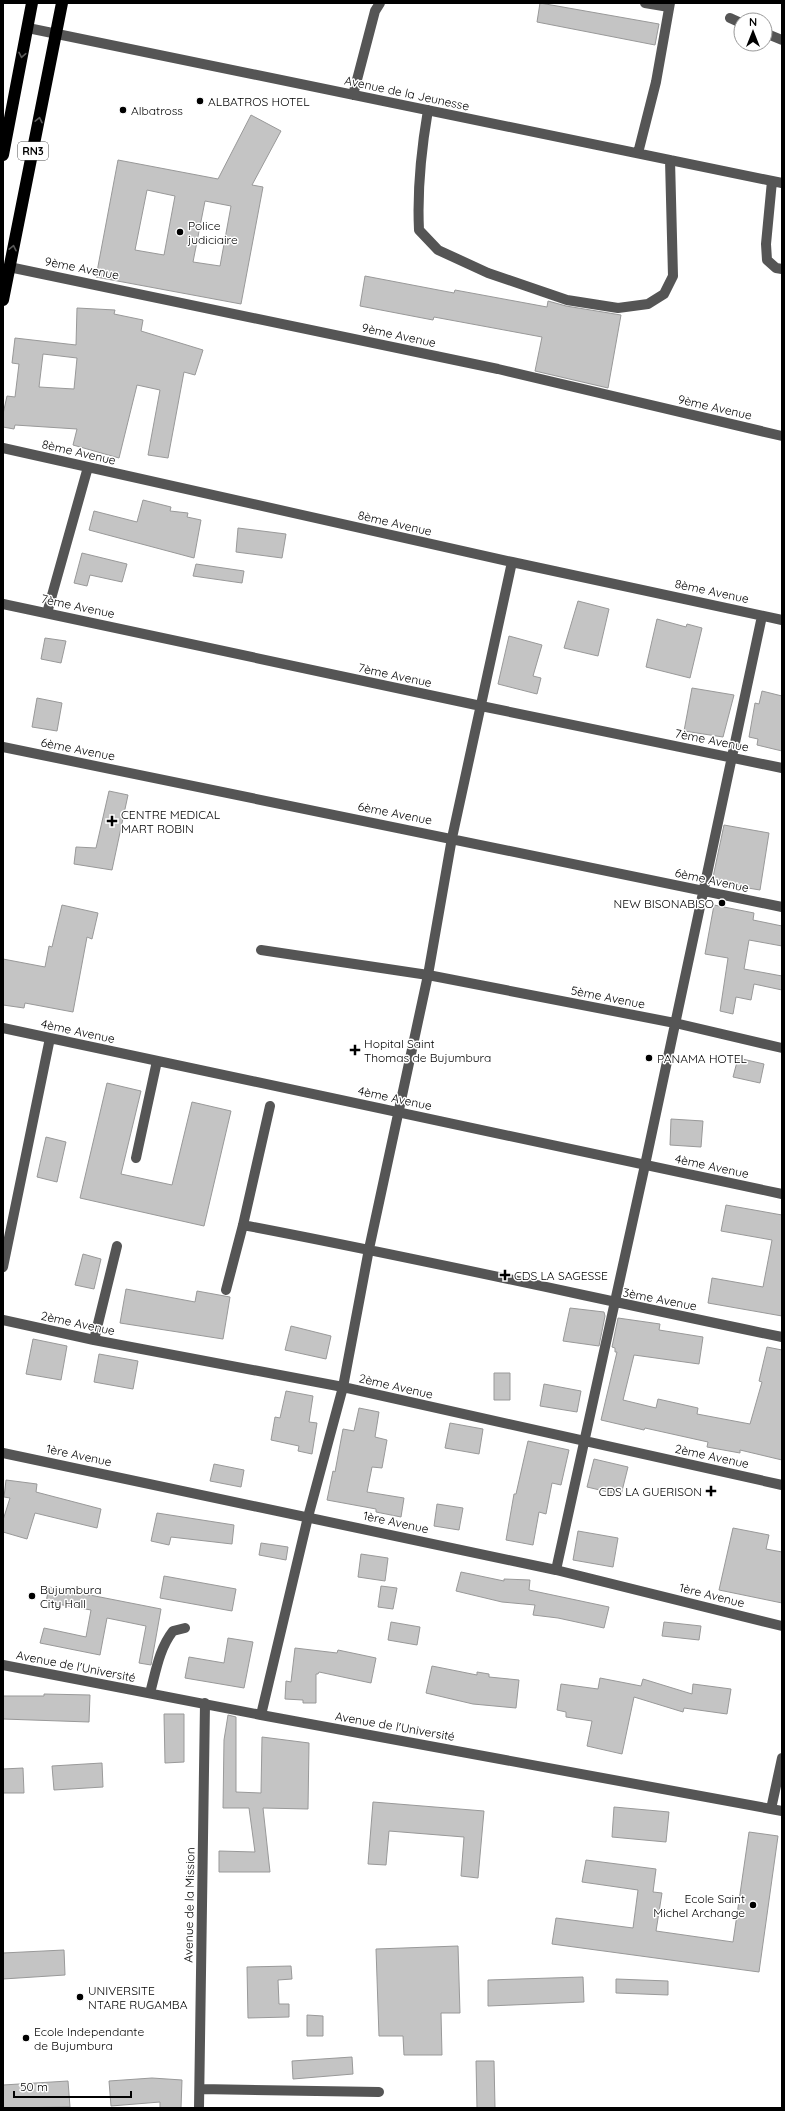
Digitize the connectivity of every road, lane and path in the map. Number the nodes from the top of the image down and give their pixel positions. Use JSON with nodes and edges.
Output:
{"nodes":[{"id":1,"x":32,"y":3,"type":"edge"},
{"id":2,"x":62,"y":3,"type":"edge"},
{"id":3,"x":380,"y":3,"type":"edge"},
{"id":4,"x":645,"y":3,"type":"edge"},
{"id":5,"x":670,"y":5,"type":"edge"},
{"id":6,"x":730,"y":18,"type":"dead end"},
{"id":7,"x":733,"y":19,"type":"edge"},
{"id":8,"x":28,"y":28,"type":"junction"},
{"id":9,"x":57,"y":34,"type":"junction"},
{"id":10,"x":353,"y":95,"type":"junction"},
{"id":11,"x":428,"y":110,"type":"junction"},
{"id":12,"x":638,"y":153,"type":"junction"},
{"id":13,"x":3,"y":155,"type":"edge"},
{"id":14,"x":670,"y":160,"type":"junction"},
{"id":15,"x":777,"y":182,"type":"edge"},
{"id":16,"x":9,"y":266,"type":"junction"},
{"id":17,"x":782,"y":269,"type":"edge"},
{"id":18,"x":3,"y":300,"type":"edge"},
{"id":19,"x":782,"y":436,"type":"edge"},
{"id":20,"x":3,"y":448,"type":"edge"},
{"id":21,"x":88,"y":467,"type":"junction"},
{"id":22,"x":512,"y":562,"type":"junction"},
{"id":23,"x":3,"y":604,"type":"edge"},
{"id":24,"x":47,"y":613,"type":"junction"},
{"id":25,"x":762,"y":616,"type":"junction"},
{"id":26,"x":782,"y":620,"type":"edge"},
{"id":27,"x":481,"y":706,"type":"junction"},
{"id":28,"x":3,"y":747,"type":"edge"},
{"id":29,"x":731,"y":757,"type":"junction"},
{"id":30,"x":782,"y":768,"type":"edge"},
{"id":31,"x":452,"y":838,"type":"junction"},
{"id":32,"x":703,"y":891,"type":"junction"},
{"id":33,"x":782,"y":907,"type":"edge"},
{"id":34,"x":261,"y":950,"type":"dead end"},
{"id":35,"x":428,"y":975,"type":"junction"},
{"id":36,"x":675,"y":1023,"type":"junction"},
{"id":37,"x":3,"y":1028,"type":"edge"},
{"id":38,"x":50,"y":1038,"type":"junction"},
{"id":39,"x":782,"y":1048,"type":"edge"},
{"id":40,"x":157,"y":1060,"type":"junction"},
{"id":41,"x":270,"y":1106,"type":"dead end"},
{"id":42,"x":400,"y":1112,"type":"junction"},
{"id":43,"x":136,"y":1158,"type":"dead end"},
{"id":44,"x":645,"y":1165,"type":"junction"},
{"id":45,"x":782,"y":1194,"type":"edge"},
{"id":46,"x":243,"y":1225,"type":"junction"},
{"id":47,"x":117,"y":1246,"type":"dead end"},
{"id":48,"x":369,"y":1249,"type":"junction"},
{"id":49,"x":3,"y":1267,"type":"edge"},
{"id":50,"x":226,"y":1290,"type":"dead end"},
{"id":51,"x":614,"y":1303,"type":"junction"},
{"id":52,"x":3,"y":1320,"type":"edge"},
{"id":53,"x":782,"y":1337,"type":"edge"},
{"id":54,"x":94,"y":1340,"type":"junction"},
{"id":55,"x":343,"y":1387,"type":"junction"},
{"id":56,"x":583,"y":1442,"type":"junction"},
{"id":57,"x":3,"y":1453,"type":"edge"},
{"id":58,"x":782,"y":1485,"type":"edge"},
{"id":59,"x":308,"y":1517,"type":"junction"},
{"id":60,"x":556,"y":1570,"type":"junction"},
{"id":61,"x":782,"y":1626,"type":"edge"},
{"id":62,"x":185,"y":1628,"type":"dead end"},
{"id":63,"x":3,"y":1665,"type":"edge"},
{"id":64,"x":150,"y":1693,"type":"junction"},
{"id":65,"x":205,"y":1703,"type":"junction"},
{"id":66,"x":261,"y":1715,"type":"junction"},
{"id":67,"x":782,"y":1758,"type":"edge"},
{"id":68,"x":771,"y":1809,"type":"junction"},
{"id":69,"x":782,"y":1811,"type":"edge"},
{"id":70,"x":200,"y":2089,"type":"junction"},
{"id":71,"x":379,"y":2092,"type":"dead end"},
{"id":72,"x":199,"y":2108,"type":"edge"}],
"edges":[{"from":1,"to":8,"type":"highway","number":"RN3"},
{"from":2,"to":9,"type":"highway","number":"RN3"},
{"from":3,"to":10,"type":"street"},
{"from":4,"to":5,"type":"street"},
{"from":5,"to":12,"type":"street"},
{"from":6,"to":7,"type":"street"},
{"from":8,"to":9,"type":"street","name":"Avenue de la Jeunesse"},
{"from":8,"to":13,"type":"highway","number":"RN3","one_way":true},
{"from":9,"to":10,"type":"street","name":"Avenue de la Jeunesse"},
{"from":16,"to":9,"type":"highway","number":"RN3","one_way":true},
{"from":10,"to":11,"type":"street","name":"Avenue de la Jeunesse"},
{"from":11,"to":12,"type":"street","name":"Avenue de la Jeunesse"},
{"from":11,"to":14,"type":"street"},
{"from":12,"to":14,"type":"street","name":"Avenue de la Jeunesse"},
{"from":14,"to":15,"type":"street","name":"Avenue de la Jeunesse"},
{"from":15,"to":17,"type":"street"},
{"from":16,"to":18,"type":"highway","number":"RN3"},
{"from":16,"to":19,"type":"street","name":"9ème Avenue"},
{"from":20,"to":21,"type":"street","name":"8ème Avenue"},
{"from":21,"to":22,"type":"street","name":"8ème Avenue"},
{"from":21,"to":24,"type":"street"},
{"from":22,"to":25,"type":"street","name":"8ème Avenue"},
{"from":22,"to":27,"type":"street"},
{"from":23,"to":24,"type":"street","name":"7ème Avenue"},
{"from":24,"to":27,"type":"street","name":"7ème Avenue"},
{"from":25,"to":26,"type":"street","name":"8ème Avenue"},
{"from":25,"to":29,"type":"street"},
{"from":27,"to":29,"type":"street","name":"7ème Avenue"},
{"from":27,"to":31,"type":"street"},
{"from":28,"to":31,"type":"street","name":"6ème Avenue"},
{"from":29,"to":30,"type":"street","name":"7ème Avenue"},
{"from":29,"to":32,"type":"street"},
{"from":31,"to":32,"type":"street","name":"6ème Avenue"},
{"from":31,"to":35,"type":"street"},
{"from":32,"to":33,"type":"street","name":"6ème Avenue"},
{"from":32,"to":36,"type":"street"},
{"from":34,"to":35,"type":"street","name":"5ème Avenue"},
{"from":35,"to":36,"type":"street","name":"5ème Avenue"},
{"from":35,"to":42,"type":"street"},
{"from":36,"to":39,"type":"street","name":"5ème Avenue"},
{"from":36,"to":44,"type":"street"},
{"from":37,"to":38,"type":"street","name":"4ème Avenue"},
{"from":38,"to":40,"type":"street","name":"4ème Avenue"},
{"from":38,"to":49,"type":"street"},
{"from":40,"to":42,"type":"street","name":"4ème Avenue"},
{"from":40,"to":43,"type":"street"},
{"from":41,"to":46,"type":"street"},
{"from":42,"to":44,"type":"street","name":"4ème Avenue"},
{"from":42,"to":48,"type":"street"},
{"from":44,"to":45,"type":"street","name":"4ème Avenue"},
{"from":44,"to":51,"type":"street"},
{"from":46,"to":48,"type":"street","name":"3ème Avenue"},
{"from":46,"to":50,"type":"street"},
{"from":47,"to":54,"type":"street"},
{"from":48,"to":51,"type":"street","name":"3ème Avenue"},
{"from":48,"to":55,"type":"street"},
{"from":51,"to":53,"type":"street","name":"3ème Avenue"},
{"from":51,"to":56,"type":"street"},
{"from":52,"to":54,"type":"street","name":"2ème Avenue"},
{"from":54,"to":55,"type":"street","name":"2ème Avenue"},
{"from":55,"to":56,"type":"street","name":"2ème Avenue"},
{"from":55,"to":59,"type":"street"},
{"from":56,"to":58,"type":"street","name":"2ème Avenue"},
{"from":56,"to":60,"type":"street"},
{"from":57,"to":59,"type":"street","name":"1ère Avenue"},
{"from":59,"to":60,"type":"street","name":"1ère Avenue"},
{"from":59,"to":66,"type":"street"},
{"from":60,"to":61,"type":"street","name":"1ère Avenue"},
{"from":62,"to":64,"type":"street"},
{"from":63,"to":64,"type":"street","name":"Avenue de l'Université"},
{"from":64,"to":65,"type":"street","name":"Avenue de l'Université"},
{"from":65,"to":66,"type":"street","name":"Avenue de l'Université"},
{"from":65,"to":70,"type":"street","name":"Avenue de la Mission"},
{"from":66,"to":68,"type":"street","name":"Avenue de l'Université"},
{"from":67,"to":68,"type":"street"},
{"from":68,"to":69,"type":"street","name":"Avenue de l'Université"},
{"from":70,"to":71,"type":"street"},
{"from":70,"to":72,"type":"street","name":"Avenue de la Mission"}]}
